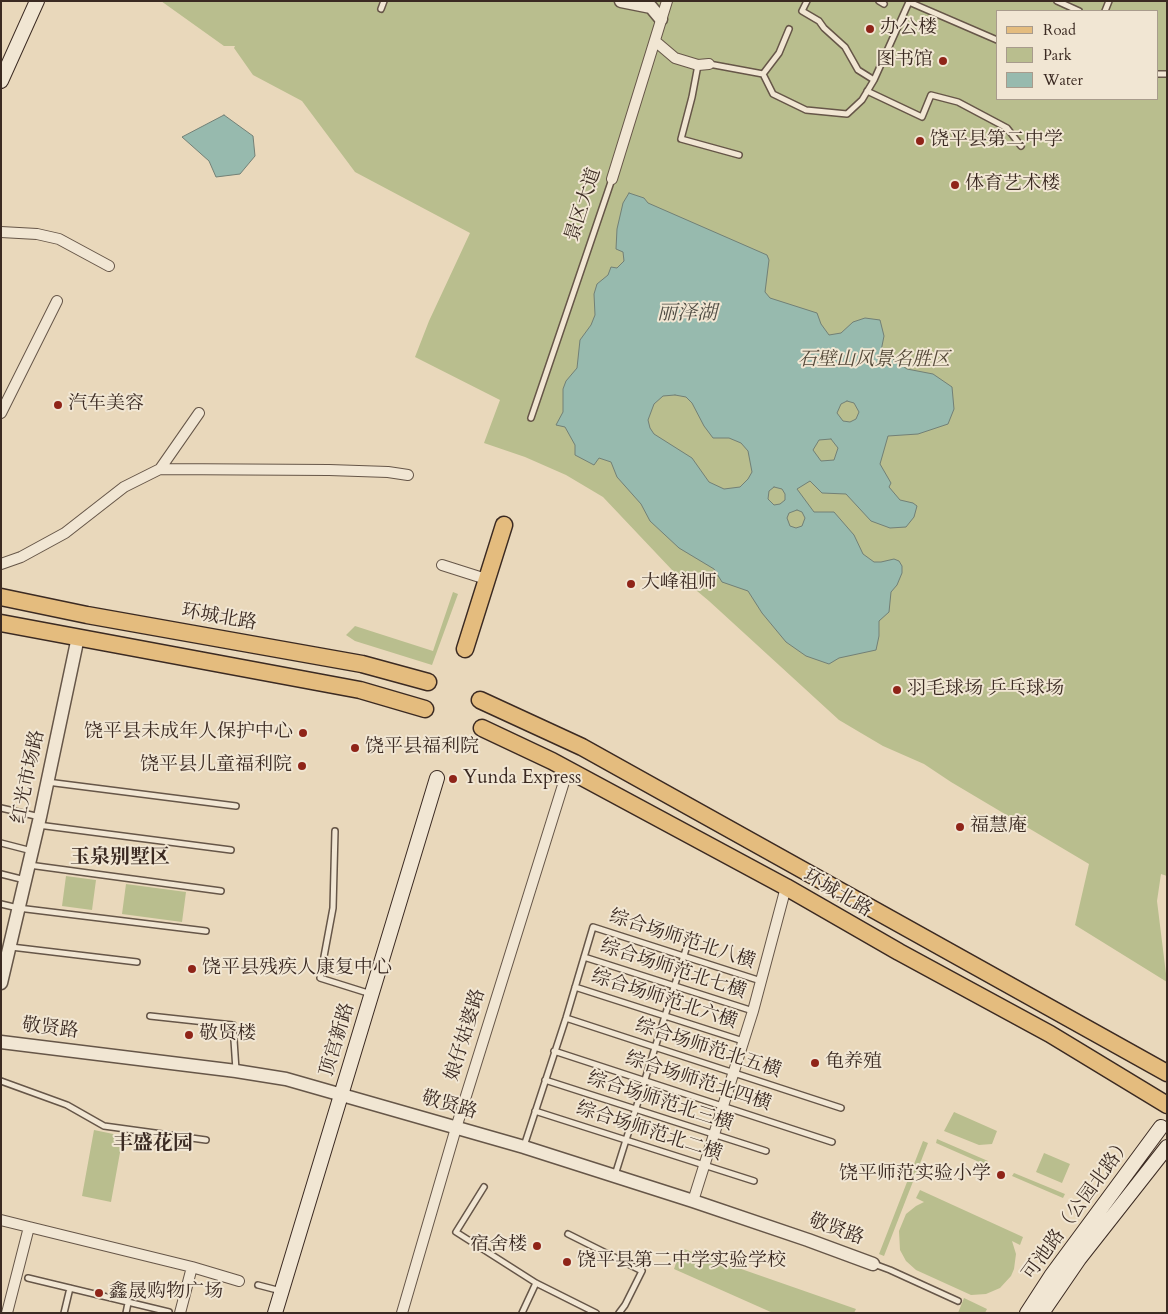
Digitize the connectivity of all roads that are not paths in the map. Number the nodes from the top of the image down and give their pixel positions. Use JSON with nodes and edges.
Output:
{"nodes":[{"id":1,"x":37,"y":1,"type":"edge"},
{"id":2,"x":384,"y":1,"type":"edge"},
{"id":3,"x":621,"y":1,"type":"edge"},
{"id":4,"x":667,"y":1,"type":"edge"},
{"id":5,"x":807,"y":1,"type":"edge"},
{"id":6,"x":1057,"y":1,"type":"edge"},
{"id":7,"x":909,"y":2,"type":"edge"},
{"id":8,"x":650,"y":4,"type":"edge"},
{"id":9,"x":381,"y":9,"type":"dead end"},
{"id":10,"x":1077,"y":10,"type":"edge"},
{"id":11,"x":661,"y":19,"type":"junction"},
{"id":12,"x":789,"y":30,"type":"dead end"},
{"id":13,"x":996,"y":40,"type":"edge"},
{"id":14,"x":654,"y":41,"type":"junction"},
{"id":15,"x":710,"y":64,"type":"joint"},
{"id":16,"x":698,"y":65,"type":"junction"},
{"id":17,"x":763,"y":74,"type":"junction"},
{"id":18,"x":874,"y":80,"type":"junction"},
{"id":19,"x":1,"y":81,"type":"edge"},
{"id":20,"x":867,"y":91,"type":"junction"},
{"id":21,"x":1021,"y":146,"type":"dead end"},
{"id":22,"x":739,"y":155,"type":"dead end"},
{"id":23,"x":612,"y":179,"type":"joint"},
{"id":24,"x":1,"y":232,"type":"edge"},
{"id":25,"x":109,"y":266,"type":"dead end"},
{"id":26,"x":57,"y":301,"type":"dead end"},
{"id":27,"x":1,"y":413,"type":"edge"},
{"id":28,"x":199,"y":413,"type":"dead end"},
{"id":29,"x":531,"y":418,"type":"dead end"},
{"id":30,"x":160,"y":469,"type":"junction"},
{"id":31,"x":408,"y":475,"type":"dead end"},
{"id":32,"x":504,"y":525,"type":"dead end"},
{"id":33,"x":1,"y":564,"type":"edge"},
{"id":34,"x":442,"y":565,"type":"dead end"},
{"id":35,"x":486,"y":579,"type":"junction"},
{"id":36,"x":1,"y":597,"type":"edge"},
{"id":37,"x":1,"y":623,"type":"edge"},
{"id":38,"x":78,"y":637,"type":"junction"},
{"id":39,"x":465,"y":649,"type":"dead end"},
{"id":40,"x":428,"y":682,"type":"dead end"},
{"id":41,"x":480,"y":700,"type":"dead end"},
{"id":42,"x":425,"y":709,"type":"dead end"},
{"id":43,"x":482,"y":728,"type":"dead end"},
{"id":44,"x":568,"y":770,"type":"junction"},
{"id":45,"x":437,"y":778,"type":"dead end"},
{"id":46,"x":47,"y":782,"type":"junction"},
{"id":47,"x":236,"y":806,"type":"dead end"},
{"id":48,"x":1,"y":808,"type":"edge"},
{"id":49,"x":39,"y":821,"type":"junction"},
{"id":50,"x":335,"y":831,"type":"dead end"},
{"id":51,"x":1,"y":844,"type":"edge"},
{"id":52,"x":231,"y":850,"type":"dead end"},
{"id":53,"x":32,"y":851,"type":"junction"},
{"id":54,"x":29,"y":865,"type":"junction"},
{"id":55,"x":1,"y":874,"type":"edge"},
{"id":56,"x":25,"y":880,"type":"junction"},
{"id":57,"x":786,"y":888,"type":"junction"},
{"id":58,"x":221,"y":891,"type":"dead end"},
{"id":59,"x":1,"y":904,"type":"edge"},
{"id":60,"x":18,"y":908,"type":"junction"},
{"id":61,"x":206,"y":931,"type":"dead end"},
{"id":62,"x":10,"y":940,"type":"junction"},
{"id":63,"x":686,"y":949,"type":"dead end"},
{"id":64,"x":584,"y":957,"type":"junction"},
{"id":65,"x":683,"y":957,"type":"junction"},
{"id":66,"x":137,"y":962,"type":"dead end"},
{"id":67,"x":2,"y":975,"type":"edge"},
{"id":68,"x":761,"y":981,"type":"junction"},
{"id":69,"x":674,"y":986,"type":"junction"},
{"id":70,"x":575,"y":987,"type":"junction"},
{"id":71,"x":372,"y":994,"type":"junction"},
{"id":72,"x":753,"y":1011,"type":"junction"},
{"id":73,"x":150,"y":1016,"type":"dead end"},
{"id":74,"x":665,"y":1016,"type":"junction"},
{"id":75,"x":566,"y":1018,"type":"junction"},
{"id":76,"x":744,"y":1041,"type":"junction"},
{"id":77,"x":1,"y":1042,"type":"edge"},
{"id":78,"x":656,"y":1048,"type":"junction"},
{"id":79,"x":554,"y":1051,"type":"junction"},
{"id":80,"x":236,"y":1071,"type":"junction"},
{"id":81,"x":733,"y":1072,"type":"junction"},
{"id":82,"x":1167,"y":1073,"type":"edge"},
{"id":83,"x":545,"y":1080,"type":"junction"},
{"id":84,"x":646,"y":1080,"type":"junction"},
{"id":85,"x":1,"y":1081,"type":"edge"},
{"id":86,"x":341,"y":1094,"type":"junction"},
{"id":87,"x":722,"y":1105,"type":"junction"},
{"id":88,"x":1167,"y":1105,"type":"edge"},
{"id":89,"x":840,"y":1108,"type":"dead end"},
{"id":90,"x":636,"y":1110,"type":"junction"},
{"id":91,"x":535,"y":1112,"type":"junction"},
{"id":92,"x":1160,"y":1127,"type":"dead end"},
{"id":93,"x":456,"y":1128,"type":"junction"},
{"id":94,"x":713,"y":1134,"type":"junction"},
{"id":95,"x":206,"y":1140,"type":"dead end"},
{"id":96,"x":626,"y":1141,"type":"junction"},
{"id":97,"x":832,"y":1142,"type":"dead end"},
{"id":98,"x":524,"y":1147,"type":"junction"},
{"id":99,"x":1167,"y":1147,"type":"edge"},
{"id":100,"x":766,"y":1151,"type":"dead end"},
{"id":101,"x":703,"y":1165,"type":"junction"},
{"id":102,"x":615,"y":1176,"type":"junction"},
{"id":103,"x":754,"y":1181,"type":"dead end"},
{"id":104,"x":484,"y":1188,"type":"dead end"},
{"id":105,"x":692,"y":1201,"type":"junction"},
{"id":106,"x":1,"y":1220,"type":"edge"},
{"id":107,"x":29,"y":1227,"type":"junction"},
{"id":108,"x":568,"y":1234,"type":"dead end"},
{"id":109,"x":873,"y":1264,"type":"joint"},
{"id":110,"x":192,"y":1267,"type":"junction"},
{"id":111,"x":28,"y":1278,"type":"dead end"},
{"id":112,"x":239,"y":1281,"type":"dead end"},
{"id":113,"x":536,"y":1283,"type":"junction"},
{"id":114,"x":258,"y":1285,"type":"dead end"},
{"id":115,"x":70,"y":1288,"type":"junction"},
{"id":116,"x":282,"y":1291,"type":"junction"},
{"id":117,"x":128,"y":1302,"type":"junction"},
{"id":118,"x":958,"y":1302,"type":"dead end"},
{"id":119,"x":168,"y":1312,"type":"edge"},
{"id":120,"x":7,"y":1313,"type":"edge"},
{"id":121,"x":64,"y":1313,"type":"edge"},
{"id":122,"x":126,"y":1313,"type":"edge"},
{"id":123,"x":180,"y":1313,"type":"edge"},
{"id":124,"x":275,"y":1313,"type":"edge"},
{"id":125,"x":402,"y":1313,"type":"edge"},
{"id":126,"x":522,"y":1313,"type":"edge"},
{"id":127,"x":596,"y":1313,"type":"edge"},
{"id":128,"x":619,"y":1313,"type":"edge"},
{"id":129,"x":1027,"y":1313,"type":"edge"},
{"id":130,"x":1042,"y":1313,"type":"edge"}],
"edges":[{"from":1,"to":19,"type":"main road"},
{"from":2,"to":9,"type":"lane"},
{"from":3,"to":8,"type":"street"},
{"from":4,"to":11,"type":"street","name":"景区大道"},
{"from":5,"to":18,"type":"lane"},
{"from":6,"to":10,"type":"lane"},
{"from":7,"to":13,"type":"lane"},
{"from":7,"to":18,"type":"lane"},
{"from":8,"to":11,"type":"street"},
{"from":11,"to":14,"type":"street","name":"景区大道"},
{"from":12,"to":17,"type":"lane"},
{"from":14,"to":16,"type":"street"},
{"from":14,"to":23,"type":"street","name":"景区大道"},
{"from":15,"to":16,"type":"street"},
{"from":15,"to":17,"type":"lane"},
{"from":16,"to":22,"type":"lane"},
{"from":17,"to":20,"type":"lane"},
{"from":18,"to":20,"type":"lane"},
{"from":20,"to":21,"type":"lane"},
{"from":23,"to":29,"type":"lane","name":"景区大道"},
{"from":24,"to":25,"type":"street"},
{"from":26,"to":27,"type":"street"},
{"from":28,"to":30,"type":"street"},
{"from":30,"to":31,"type":"street"},
{"from":30,"to":33,"type":"street"},
{"from":32,"to":35,"type":"main road"},
{"from":34,"to":35,"type":"street"},
{"from":35,"to":39,"type":"main road"},
{"from":36,"to":40,"type":"main road","name":"环城北路"},
{"from":37,"to":38,"type":"main road"},
{"from":38,"to":42,"type":"main road"},
{"from":38,"to":46,"type":"street","name":"红光市场路"},
{"from":41,"to":82,"type":"main road","name":"环城北路"},
{"from":43,"to":44,"type":"main road","name":"环城北路"},
{"from":44,"to":57,"type":"main road","name":"环城北路"},
{"from":44,"to":93,"type":"street","name":"娘仔姑婆路"},
{"from":45,"to":71,"type":"main road","name":"顶宫新路"},
{"from":46,"to":47,"type":"lane"},
{"from":46,"to":49,"type":"street","name":"红光市场路"},
{"from":48,"to":49,"type":"lane"},
{"from":49,"to":52,"type":"lane"},
{"from":49,"to":53,"type":"street","name":"红光市场路"},
{"from":50,"to":71,"type":"lane"},
{"from":51,"to":53,"type":"lane"},
{"from":53,"to":54,"type":"street","name":"红光市场路"},
{"from":54,"to":56,"type":"street","name":"红光市场路"},
{"from":54,"to":58,"type":"lane"},
{"from":55,"to":56,"type":"lane"},
{"from":56,"to":60,"type":"street","name":"红光市场路"},
{"from":57,"to":68,"type":"street"},
{"from":57,"to":88,"type":"main road","name":"环城北路"},
{"from":59,"to":60,"type":"lane"},
{"from":60,"to":61,"type":"lane"},
{"from":60,"to":62,"type":"street","name":"红光市场路"},
{"from":62,"to":66,"type":"lane"},
{"from":62,"to":67,"type":"street","name":"红光市场路"},
{"from":63,"to":65,"type":"lane"},
{"from":64,"to":65,"type":"lane","name":"综合场师范北八横"},
{"from":64,"to":69,"type":"lane","name":"综合场师范北七横"},
{"from":64,"to":70,"type":"lane"},
{"from":65,"to":68,"type":"lane","name":"综合场师范北八横"},
{"from":65,"to":69,"type":"lane"},
{"from":68,"to":72,"type":"street"},
{"from":69,"to":72,"type":"lane","name":"综合场师范北七横"},
{"from":69,"to":74,"type":"lane"},
{"from":70,"to":74,"type":"lane","name":"综合场师范北六横"},
{"from":70,"to":75,"type":"lane"},
{"from":71,"to":86,"type":"main road","name":"顶宫新路"},
{"from":72,"to":76,"type":"street"},
{"from":73,"to":80,"type":"lane"},
{"from":74,"to":76,"type":"lane","name":"综合场师范北六横"},
{"from":74,"to":78,"type":"lane"},
{"from":75,"to":78,"type":"lane","name":"综合场师范北五横"},
{"from":75,"to":79,"type":"lane"},
{"from":76,"to":81,"type":"street"},
{"from":77,"to":80,"type":"street","name":"敬贤路"},
{"from":78,"to":81,"type":"lane","name":"综合场师范北五横"},
{"from":78,"to":84,"type":"lane"},
{"from":79,"to":83,"type":"lane"},
{"from":79,"to":84,"type":"lane","name":"综合场师范北四横"},
{"from":80,"to":86,"type":"street","name":"敬贤路"},
{"from":81,"to":87,"type":"street"},
{"from":81,"to":89,"type":"lane","name":"综合场师范北五横"},
{"from":83,"to":90,"type":"lane","name":"综合场师范北三横"},
{"from":83,"to":91,"type":"lane"},
{"from":84,"to":87,"type":"lane","name":"综合场师范北四横"},
{"from":84,"to":90,"type":"lane"},
{"from":85,"to":95,"type":"lane"},
{"from":86,"to":93,"type":"street","name":"敬贤路"},
{"from":86,"to":116,"type":"main road","name":"顶宫新路"},
{"from":87,"to":94,"type":"street"},
{"from":87,"to":97,"type":"lane","name":"综合场师范北四横"},
{"from":90,"to":94,"type":"lane","name":"综合场师范北三横"},
{"from":90,"to":96,"type":"lane"},
{"from":91,"to":96,"type":"lane","name":"综合场师范北二横"},
{"from":91,"to":98,"type":"lane"},
{"from":92,"to":129,"type":"main road","name":"可池路（公园北路）"},
{"from":93,"to":98,"type":"street","name":"敬贤路"},
{"from":93,"to":125,"type":"street","name":"娘仔姑婆路"},
{"from":94,"to":100,"type":"lane","name":"综合场师范北三横"},
{"from":94,"to":101,"type":"street"},
{"from":96,"to":101,"type":"lane","name":"综合场师范北二横"},
{"from":96,"to":102,"type":"lane"},
{"from":98,"to":102,"type":"street","name":"敬贤路"},
{"from":99,"to":130,"type":"main road","name":"可池路（公园北路）"},
{"from":101,"to":103,"type":"lane","name":"综合场师范北二横"},
{"from":101,"to":105,"type":"street"},
{"from":102,"to":105,"type":"street","name":"敬贤路"},
{"from":104,"to":113,"type":"lane"},
{"from":105,"to":109,"type":"street","name":"敬贤路"},
{"from":106,"to":107,"type":"street"},
{"from":107,"to":110,"type":"street"},
{"from":107,"to":120,"type":"street"},
{"from":108,"to":128,"type":"lane"},
{"from":109,"to":118,"type":"lane"},
{"from":110,"to":112,"type":"street"},
{"from":110,"to":123,"type":"street"},
{"from":111,"to":115,"type":"lane"},
{"from":113,"to":126,"type":"lane"},
{"from":113,"to":127,"type":"lane"},
{"from":114,"to":116,"type":"lane"},
{"from":115,"to":117,"type":"lane"},
{"from":115,"to":121,"type":"lane"},
{"from":116,"to":124,"type":"main road","name":"顶宫新路"},
{"from":117,"to":119,"type":"lane"},
{"from":117,"to":122,"type":"lane"}]}
